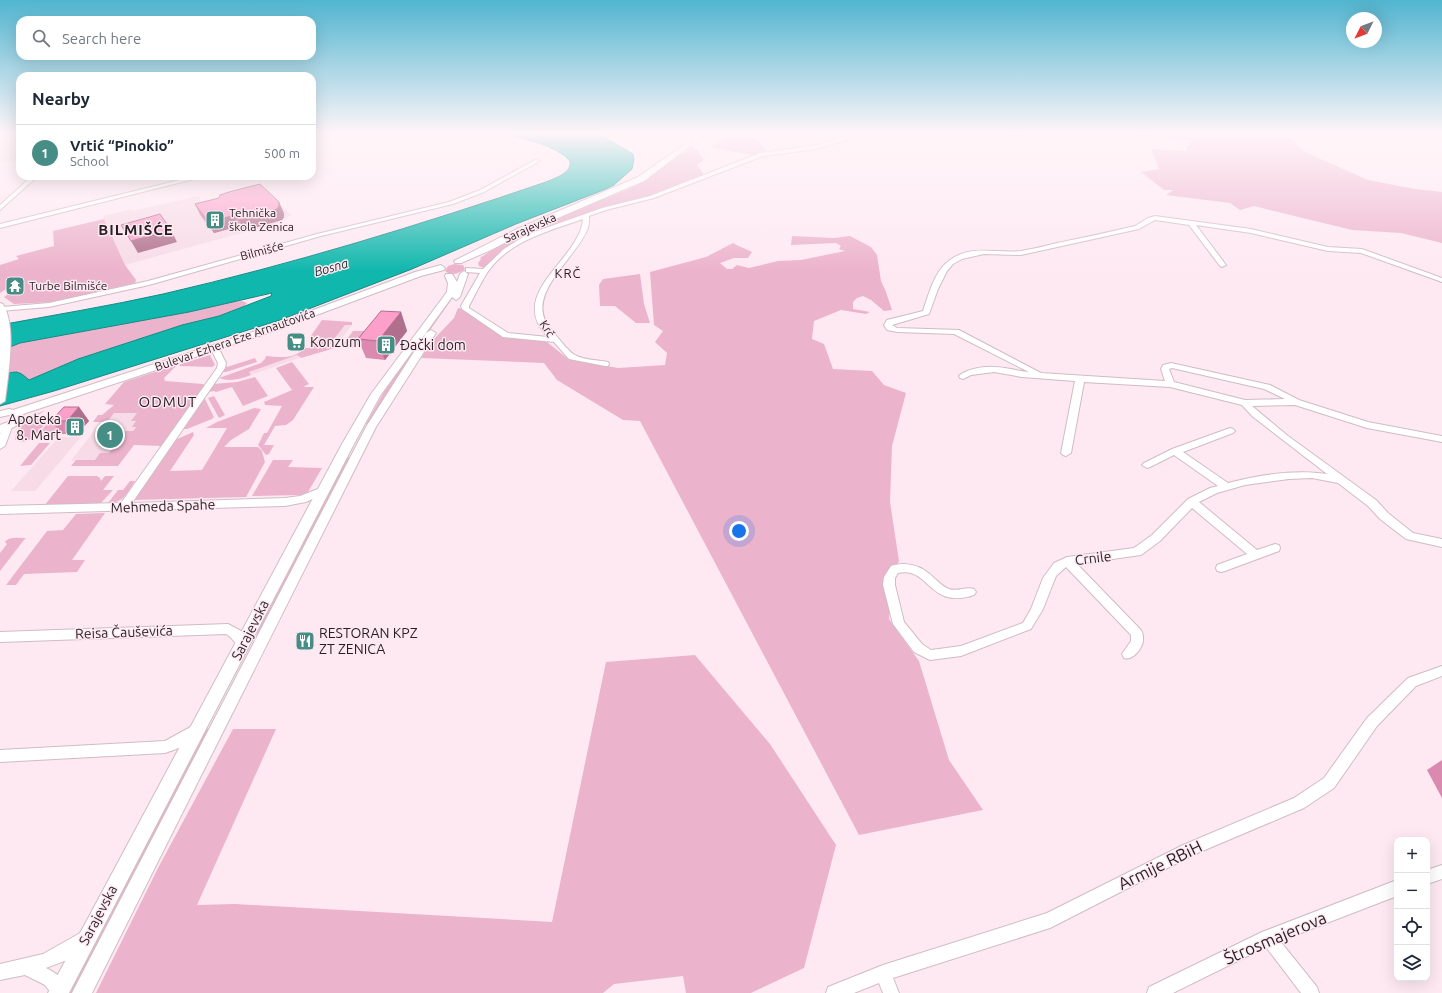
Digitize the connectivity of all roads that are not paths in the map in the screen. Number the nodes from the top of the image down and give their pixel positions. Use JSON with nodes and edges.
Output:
{"nodes":[{"id":1,"x":503,"y":179,"type":"edge"},
{"id":2,"x":640,"y":179,"type":"edge"},
{"id":3,"x":698,"y":179,"type":"edge"},
{"id":4,"x":31,"y":180,"type":"edge"},
{"id":5,"x":187,"y":180,"type":"edge"},
{"id":6,"x":0,"y":208,"type":"edge"},
{"id":7,"x":586,"y":216,"type":"junction"},
{"id":8,"x":1193,"y":223,"type":"junction"},
{"id":9,"x":0,"y":226,"type":"edge"},
{"id":10,"x":488,"y":248,"type":"junction"},
{"id":11,"x":458,"y":262,"type":"junction"},
{"id":12,"x":1222,"y":265,"type":"dead end"},
{"id":13,"x":467,"y":270,"type":"junction"},
{"id":14,"x":485,"y":271,"type":"junction"},
{"id":15,"x":445,"y":273,"type":"junction"},
{"id":16,"x":1442,"y":280,"type":"edge"},
{"id":17,"x":2,"y":311,"type":"edge"},
{"id":18,"x":556,"y":340,"type":"junction"},
{"id":19,"x":214,"y":347,"type":"junction"},
{"id":20,"x":605,"y":364,"type":"dead end"},
{"id":21,"x":1038,"y":375,"type":"junction"},
{"id":22,"x":963,"y":376,"type":"dead end"},
{"id":23,"x":1080,"y":378,"type":"junction"},
{"id":24,"x":1170,"y":384,"type":"junction"},
{"id":25,"x":0,"y":402,"type":"edge"},
{"id":26,"x":1296,"y":402,"type":"junction"},
{"id":27,"x":1245,"y":403,"type":"junction"},
{"id":28,"x":8,"y":413,"type":"edge"},
{"id":29,"x":4,"y":428,"type":"edge"},
{"id":30,"x":1230,"y":431,"type":"dead end"},
{"id":31,"x":1442,"y":439,"type":"edge"},
{"id":32,"x":0,"y":446,"type":"edge"},
{"id":33,"x":1175,"y":451,"type":"junction"},
{"id":34,"x":1066,"y":453,"type":"dead end"},
{"id":35,"x":1148,"y":464,"type":"dead end"},
{"id":36,"x":1341,"y":480,"type":"junction"},
{"id":37,"x":1225,"y":486,"type":"junction"},
{"id":38,"x":323,"y":490,"type":"junction"},
{"id":39,"x":1192,"y":502,"type":"junction"},
{"id":40,"x":124,"y":507,"type":"junction"},
{"id":41,"x":0,"y":510,"type":"edge"},
{"id":42,"x":1442,"y":543,"type":"edge"},
{"id":43,"x":1275,"y":548,"type":"dead end"},
{"id":44,"x":1256,"y":555,"type":"junction"},
{"id":45,"x":1067,"y":561,"type":"junction"},
{"id":46,"x":1221,"y":568,"type":"dead end"},
{"id":47,"x":970,"y":592,"type":"dead end"},
{"id":48,"x":0,"y":637,"type":"edge"},
{"id":49,"x":243,"y":643,"type":"junction"},
{"id":50,"x":1128,"y":654,"type":"dead end"},
{"id":51,"x":1442,"y":671,"type":"edge"},
{"id":52,"x":196,"y":730,"type":"junction"},
{"id":53,"x":0,"y":756,"type":"edge"},
{"id":54,"x":1442,"y":872,"type":"edge"},
{"id":55,"x":1430,"y":876,"type":"edge"},
{"id":56,"x":1394,"y":889,"type":"edge"},
{"id":57,"x":87,"y":936,"type":"junction"},
{"id":58,"x":1268,"y":938,"type":"junction"},
{"id":59,"x":28,"y":968,"type":"junction"},
{"id":60,"x":0,"y":972,"type":"edge"},
{"id":61,"x":883,"y":973,"type":"junction"},
{"id":62,"x":58,"y":992,"type":"edge"},
{"id":63,"x":82,"y":993,"type":"edge"},
{"id":64,"x":834,"y":993,"type":"edge"},
{"id":65,"x":891,"y":993,"type":"edge"},
{"id":66,"x":1155,"y":993,"type":"edge"},
{"id":67,"x":1311,"y":993,"type":"edge"}],
"edges":[{"from":1,"to":17,"type":"street","name":"Bilmišće"},
{"from":2,"to":10,"type":"main road","name":"Sarajevska"},
{"from":3,"to":7,"type":"street","name":"Krč"},
{"from":4,"to":6,"type":"street"},
{"from":5,"to":9,"type":"street"},
{"from":7,"to":14,"type":"street","name":"Krč"},
{"from":7,"to":18,"type":"street","name":"Krč"},
{"from":8,"to":12,"type":"street"},
{"from":8,"to":16,"type":"street"},
{"from":8,"to":21,"type":"street"},
{"from":10,"to":11,"type":"main road","name":"Sarajevska"},
{"from":10,"to":13,"type":"main road","name":"Sarajevska"},
{"from":11,"to":13,"type":"main road"},
{"from":11,"to":15,"type":"main road","name":"Sarajevska"},
{"from":13,"to":14,"type":"street"},
{"from":13,"to":15,"type":"main road"},
{"from":13,"to":63,"type":"main road","name":"Sarajevska"},
{"from":14,"to":18,"type":"street","name":"Krč"},
{"from":15,"to":19,"type":"main road","name":"Bulevar Ezhera Eze Arnautovića"},
{"from":15,"to":38,"type":"main road","name":"Sarajevska"},
{"from":17,"to":25,"type":"main road"},
{"from":18,"to":20,"type":"street"},
{"from":19,"to":28,"type":"main road","name":"Bulevar Ezhera Eze Arnautovića"},
{"from":19,"to":40,"type":"street"},
{"from":21,"to":22,"type":"street"},
{"from":21,"to":23,"type":"street"},
{"from":23,"to":24,"type":"street"},
{"from":23,"to":34,"type":"street"},
{"from":24,"to":26,"type":"street"},
{"from":24,"to":27,"type":"street"},
{"from":26,"to":27,"type":"street"},
{"from":26,"to":31,"type":"street"},
{"from":27,"to":36,"type":"street"},
{"from":28,"to":29,"type":"main road","name":"Bulevar Ezhera Eze Arnautovića"},
{"from":29,"to":32,"type":"street"},
{"from":30,"to":33,"type":"street"},
{"from":33,"to":35,"type":"street"},
{"from":33,"to":37,"type":"street"},
{"from":36,"to":37,"type":"street","name":"Crnile"},
{"from":36,"to":42,"type":"street","name":"Crnile"},
{"from":37,"to":39,"type":"street","name":"Crnile"},
{"from":38,"to":40,"type":"street","name":"Mehmeda Spahe"},
{"from":38,"to":49,"type":"main road","name":"Sarajevska"},
{"from":39,"to":44,"type":"street"},
{"from":39,"to":45,"type":"street","name":"Crnile"},
{"from":40,"to":41,"type":"street","name":"Mehmeda Spahe"},
{"from":43,"to":44,"type":"street"},
{"from":44,"to":46,"type":"street"},
{"from":45,"to":47,"type":"street","name":"Crnile"},
{"from":45,"to":50,"type":"street"},
{"from":48,"to":49,"type":"street","name":"Reisa Čauševića"},
{"from":49,"to":52,"type":"main road","name":"Sarajevska"},
{"from":51,"to":61,"type":"street","name":"Armije RBiH"},
{"from":52,"to":53,"type":"street"},
{"from":52,"to":57,"type":"main road","name":"Sarajevska"},
{"from":54,"to":55,"type":"street"},
{"from":56,"to":58,"type":"street","name":"Štrosmajerova"},
{"from":57,"to":59,"type":"street"},
{"from":57,"to":62,"type":"main road","name":"Sarajevska"},
{"from":58,"to":66,"type":"street","name":"Štrosmajerova"},
{"from":58,"to":67,"type":"street"},
{"from":59,"to":60,"type":"street"},
{"from":59,"to":62,"type":"street"},
{"from":61,"to":64,"type":"street","name":"Armije RBiH"},
{"from":61,"to":65,"type":"street"}]}
